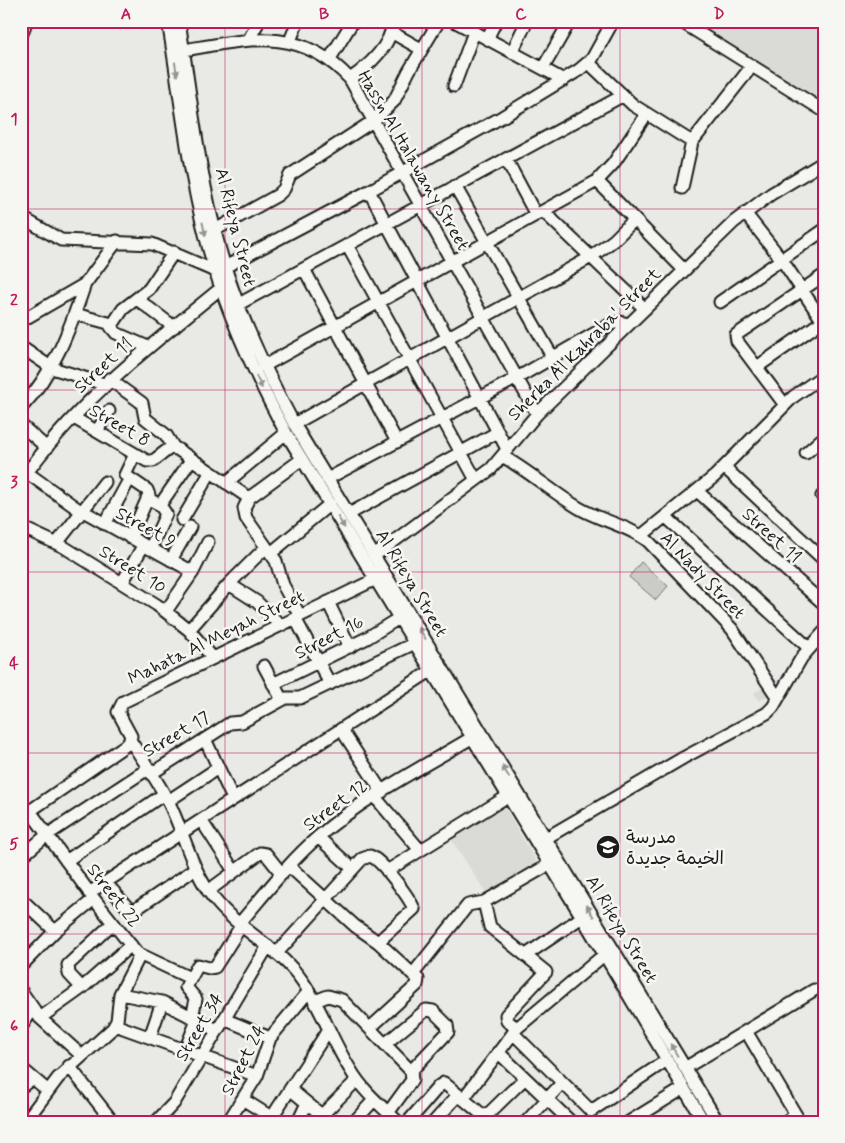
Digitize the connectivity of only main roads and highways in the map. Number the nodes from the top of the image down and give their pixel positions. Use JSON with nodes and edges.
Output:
{"nodes":[{"id":1,"x":24,"y":21,"type":"edge"},
{"id":2,"x":21,"y":31,"type":"edge"}],
"edges":[{"from":1,"to":2,"type":"main road"}]}
